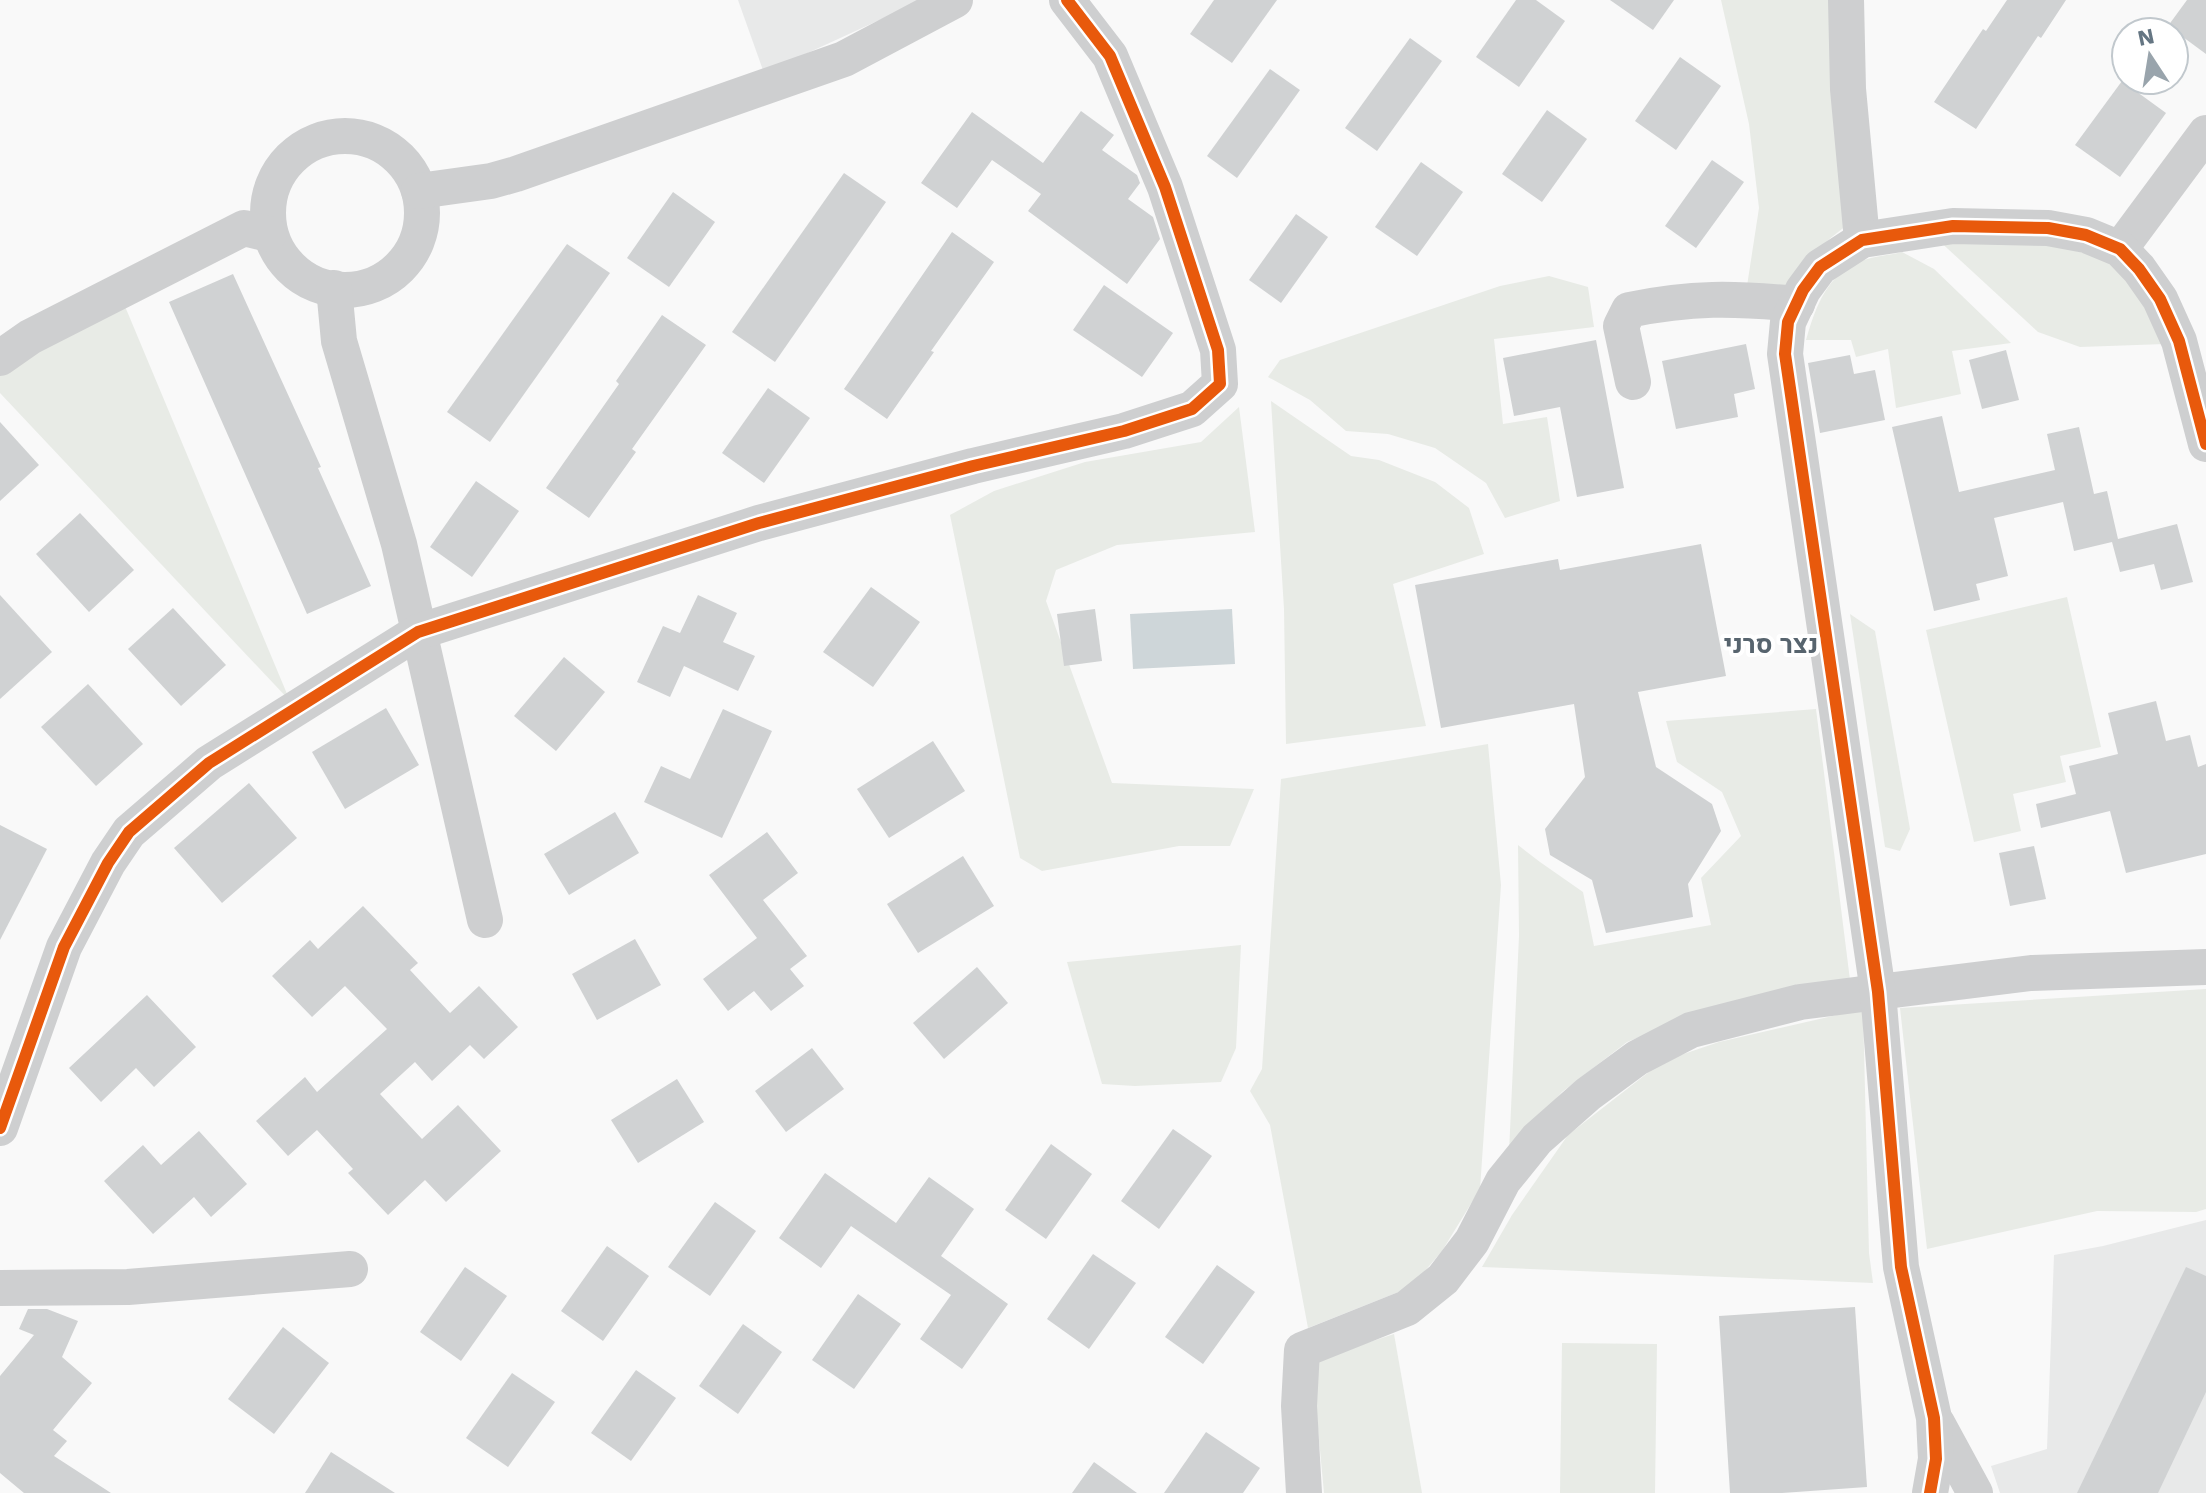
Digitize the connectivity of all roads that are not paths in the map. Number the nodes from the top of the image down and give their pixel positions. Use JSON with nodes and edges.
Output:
{"nodes":[{"id":1,"x":955,"y":0,"type":"edge"},
{"id":2,"x":1067,"y":0,"type":"edge"},
{"id":3,"x":1846,"y":0,"type":"edge"},
{"id":4,"x":2206,"y":133,"type":"edge"},
{"id":5,"x":419,"y":191,"type":"junction"},
{"id":6,"x":269,"y":234,"type":"junction"},
{"id":7,"x":1862,"y":240,"type":"junction"},
{"id":8,"x":2120,"y":249,"type":"junction"},
{"id":9,"x":334,"y":288,"type":"junction"},
{"id":10,"x":1797,"y":304,"type":"junction"},
{"id":11,"x":0,"y":358,"type":"edge"},
{"id":12,"x":1633,"y":382,"type":"dead end"},
{"id":13,"x":2206,"y":444,"type":"edge"},
{"id":14,"x":418,"y":632,"type":"junction"},
{"id":15,"x":485,"y":920,"type":"dead end"},
{"id":16,"x":2206,"y":967,"type":"edge"},
{"id":17,"x":1878,"y":992,"type":"junction"},
{"id":18,"x":0,"y":1128,"type":"edge"},
{"id":19,"x":350,"y":1269,"type":"dead end"},
{"id":20,"x":0,"y":1288,"type":"edge"},
{"id":21,"x":1934,"y":1418,"type":"junction"},
{"id":22,"x":1304,"y":1493,"type":"edge"},
{"id":23,"x":1930,"y":1493,"type":"edge"},
{"id":24,"x":1975,"y":1493,"type":"edge"}],
"edges":[{"from":1,"to":5,"type":"street"},
{"from":2,"to":14,"type":"street"},
{"from":3,"to":7,"type":"street"},
{"from":4,"to":8,"type":"street"},
{"from":5,"to":6,"type":"street"},
{"from":5,"to":9,"type":"street"},
{"from":6,"to":9,"type":"street"},
{"from":6,"to":11,"type":"street"},
{"from":7,"to":8,"type":"street"},
{"from":7,"to":10,"type":"street"},
{"from":8,"to":13,"type":"street"},
{"from":9,"to":14,"type":"street"},
{"from":10,"to":12,"type":"street"},
{"from":10,"to":17,"type":"street"},
{"from":14,"to":15,"type":"street"},
{"from":14,"to":18,"type":"street"},
{"from":16,"to":17,"type":"street"},
{"from":17,"to":21,"type":"street"},
{"from":17,"to":22,"type":"street"},
{"from":19,"to":20,"type":"street"},
{"from":21,"to":23,"type":"street"},
{"from":21,"to":24,"type":"street"}]}
